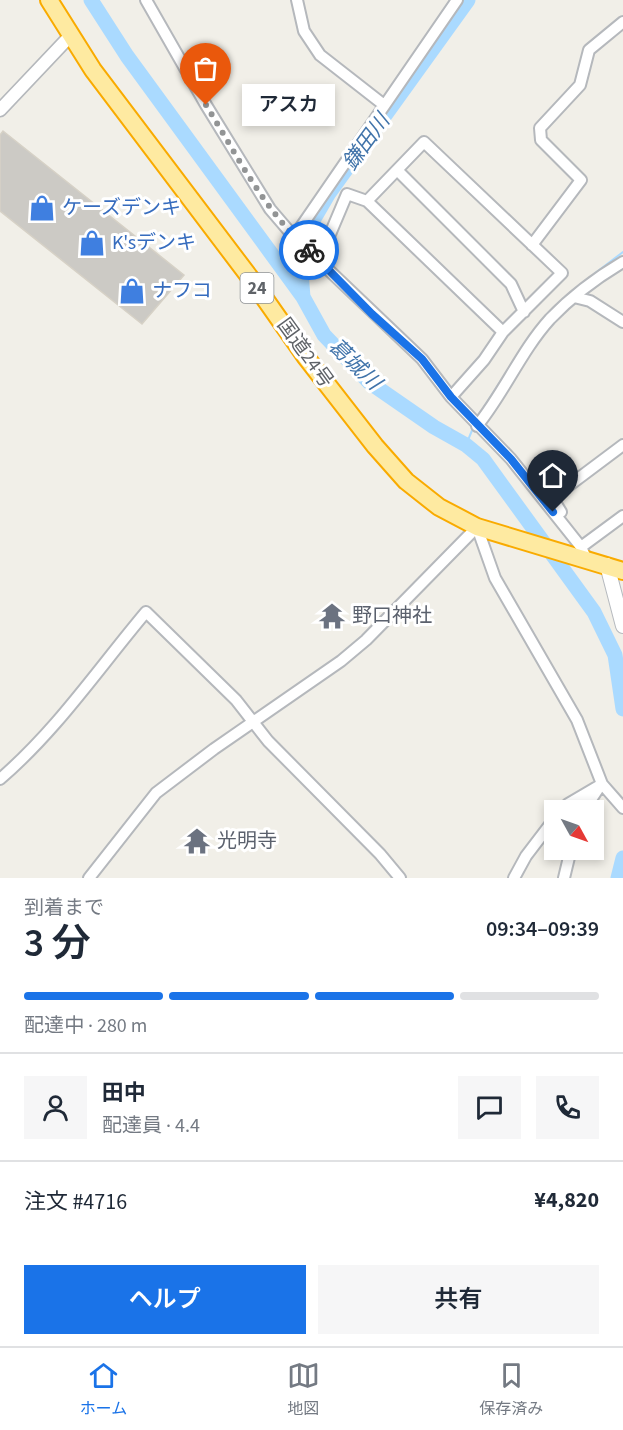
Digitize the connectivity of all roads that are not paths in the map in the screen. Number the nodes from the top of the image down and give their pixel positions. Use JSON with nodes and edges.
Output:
{"nodes":[{"id":1,"x":49,"y":0,"type":"edge"},
{"id":2,"x":146,"y":0,"type":"edge"},
{"id":3,"x":297,"y":0,"type":"edge"},
{"id":4,"x":457,"y":0,"type":"edge"},
{"id":5,"x":623,"y":22,"type":"edge"},
{"id":6,"x":71,"y":35,"type":"junction"},
{"id":7,"x":384,"y":105,"type":"junction"},
{"id":8,"x":0,"y":110,"type":"edge"},
{"id":9,"x":397,"y":170,"type":"junction"},
{"id":10,"x":368,"y":201,"type":"junction"},
{"id":11,"x":294,"y":237,"type":"junction"},
{"id":12,"x":532,"y":245,"type":"junction"},
{"id":13,"x":319,"y":259,"type":"junction"},
{"id":14,"x":623,"y":262,"type":"edge"},
{"id":15,"x":574,"y":297,"type":"junction"},
{"id":16,"x":524,"y":312,"type":"junction"},
{"id":17,"x":623,"y":322,"type":"edge"},
{"id":18,"x":503,"y":332,"type":"junction"},
{"id":19,"x":451,"y":397,"type":"junction"},
{"id":20,"x":477,"y":426,"type":"junction"},
{"id":21,"x":623,"y":445,"type":"edge"},
{"id":22,"x":623,"y":516,"type":"edge"},
{"id":23,"x":477,"y":527,"type":"junction"},
{"id":24,"x":580,"y":551,"type":"junction"},
{"id":25,"x":607,"y":565,"type":"junction"},
{"id":26,"x":623,"y":571,"type":"edge"},
{"id":27,"x":623,"y":626,"type":"edge"},
{"id":28,"x":254,"y":723,"type":"junction"},
{"id":29,"x":0,"y":779,"type":"edge"},
{"id":30,"x":602,"y":784,"type":"junction"},
{"id":31,"x":577,"y":800,"type":"edge"},
{"id":32,"x":591,"y":800,"type":"edge"},
{"id":33,"x":620,"y":805,"type":"edge"},
{"id":34,"x":544,"y":832,"type":"edge"},
{"id":35,"x":568,"y":860,"type":"edge"},
{"id":36,"x":89,"y":878,"type":"edge"},
{"id":37,"x":400,"y":878,"type":"edge"},
{"id":38,"x":514,"y":878,"type":"edge"},
{"id":39,"x":564,"y":878,"type":"edge"}],
"edges":[{"from":1,"to":6,"type":"highway","name":"国道24号","number":"24"},
{"from":2,"to":11,"type":"street"},
{"from":3,"to":7,"type":"street"},
{"from":4,"to":7,"type":"street"},
{"from":5,"to":12,"type":"street"},
{"from":6,"to":8,"type":"street"},
{"from":6,"to":23,"type":"highway","name":"国道24号","number":"24"},
{"from":7,"to":11,"type":"street"},
{"from":9,"to":10,"type":"street"},
{"from":9,"to":12,"type":"street"},
{"from":9,"to":16,"type":"street"},
{"from":10,"to":13,"type":"street"},
{"from":10,"to":18,"type":"street"},
{"from":11,"to":13,"type":"street"},
{"from":12,"to":16,"type":"street"},
{"from":13,"to":19,"type":"street"},
{"from":14,"to":15,"type":"street"},
{"from":15,"to":17,"type":"street"},
{"from":15,"to":20,"type":"street"},
{"from":16,"to":18,"type":"street"},
{"from":18,"to":19,"type":"street"},
{"from":19,"to":20,"type":"street"},
{"from":20,"to":24,"type":"street"},
{"from":21,"to":24,"type":"street"},
{"from":22,"to":24,"type":"street"},
{"from":23,"to":24,"type":"highway","name":"国道24号","number":"24"},
{"from":23,"to":28,"type":"street"},
{"from":23,"to":30,"type":"street"},
{"from":24,"to":25,"type":"highway","name":"国道24号","number":"24"},
{"from":25,"to":26,"type":"highway","name":"国道24号","number":"24"},
{"from":25,"to":27,"type":"main road"},
{"from":28,"to":29,"type":"street"},
{"from":28,"to":36,"type":"street"},
{"from":28,"to":37,"type":"street"},
{"from":30,"to":31,"type":"street"},
{"from":30,"to":32,"type":"street"},
{"from":30,"to":33,"type":"street"},
{"from":34,"to":38,"type":"street"},
{"from":35,"to":39,"type":"street"}]}
